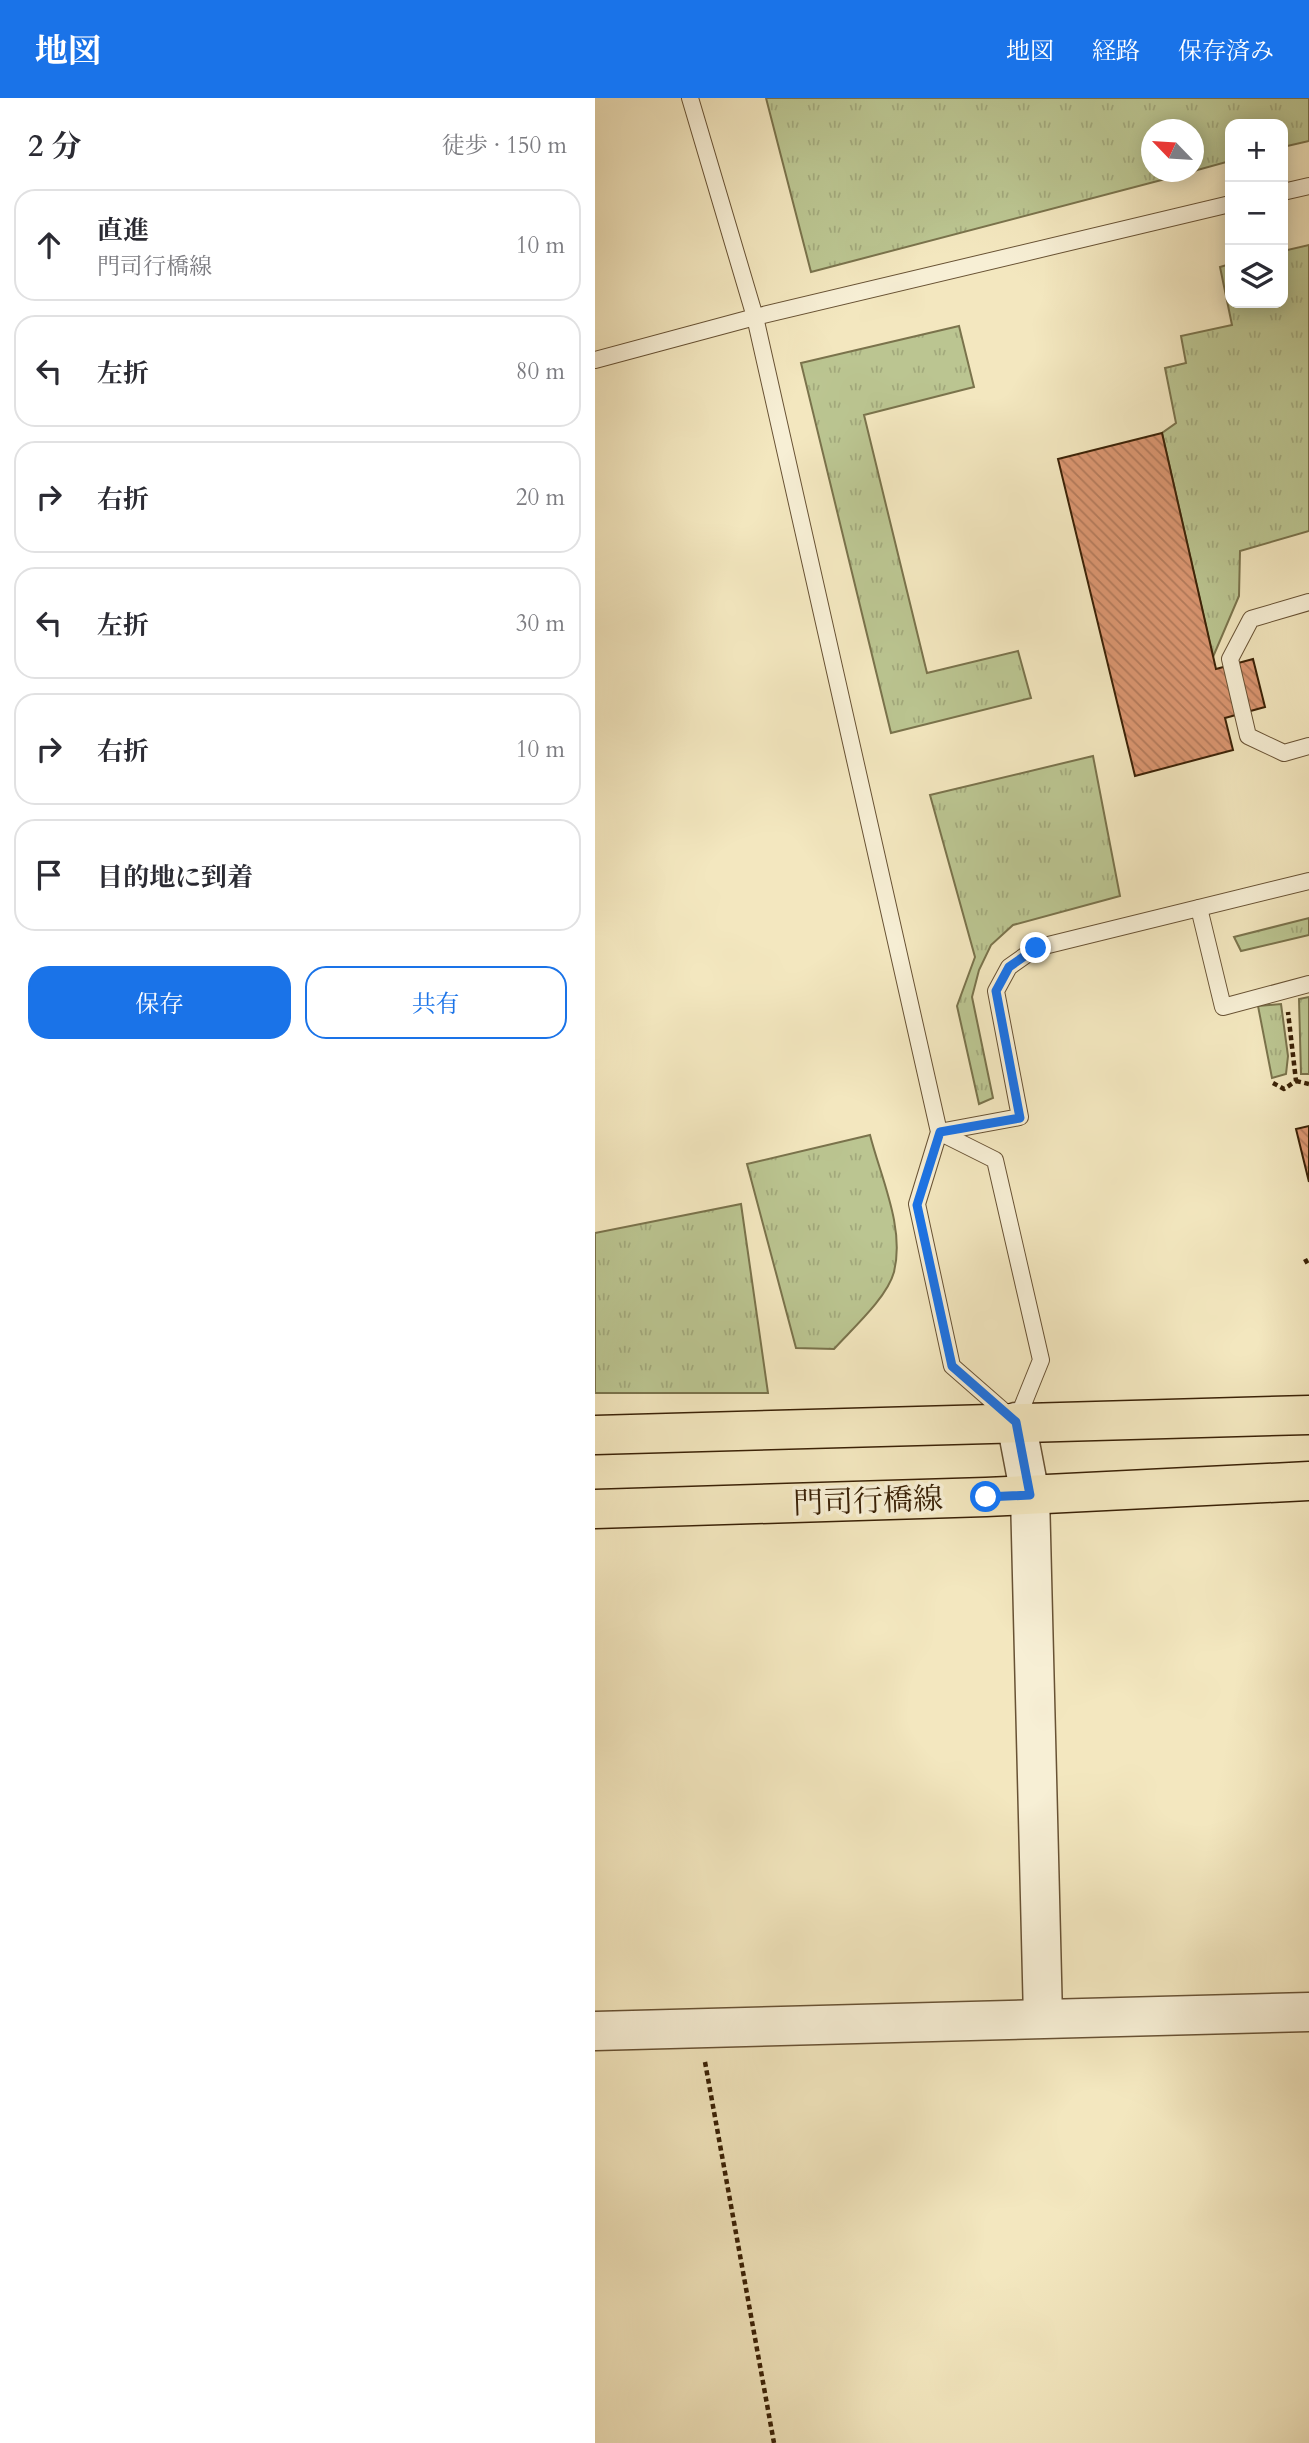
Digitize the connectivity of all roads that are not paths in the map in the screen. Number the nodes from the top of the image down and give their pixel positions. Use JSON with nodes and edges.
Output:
{"nodes":[{"id":1,"x":690,"y":98,"type":"edge"},
{"id":2,"x":1309,"y":186,"type":"edge"},
{"id":3,"x":1288,"y":191,"type":"edge"},
{"id":4,"x":1225,"y":205,"type":"edge"},
{"id":5,"x":755,"y":317,"type":"junction"},
{"id":6,"x":595,"y":359,"type":"edge"},
{"id":7,"x":1309,"y":602,"type":"edge"},
{"id":8,"x":1309,"y":746,"type":"edge"},
{"id":9,"x":1309,"y":881,"type":"edge"},
{"id":10,"x":1199,"y":908,"type":"junction"},
{"id":11,"x":1309,"y":984,"type":"edge"},
{"id":12,"x":940,"y":1132,"type":"junction"},
{"id":13,"x":1309,"y":1415,"type":"edge"},
{"id":14,"x":1016,"y":1422,"type":"junction"},
{"id":15,"x":595,"y":1435,"type":"edge"},
{"id":16,"x":1309,"y":1481,"type":"edge"},
{"id":17,"x":1030,"y":1495,"type":"junction"},
{"id":18,"x":595,"y":1508,"type":"edge"},
{"id":19,"x":1309,"y":2012,"type":"edge"},
{"id":20,"x":1043,"y":2018,"type":"junction"},
{"id":21,"x":595,"y":2031,"type":"edge"}],
"edges":[{"from":1,"to":5,"type":"lane"},
{"from":2,"to":3,"type":"lane"},
{"from":4,"to":5,"type":"lane"},
{"from":5,"to":6,"type":"lane"},
{"from":5,"to":12,"type":"lane"},
{"from":7,"to":8,"type":"lane"},
{"from":9,"to":10,"type":"lane"},
{"from":10,"to":11,"type":"lane"},
{"from":10,"to":12,"type":"lane"},
{"from":12,"to":14,"type":"lane"},
{"from":12,"to":14,"type":"lane"},
{"from":13,"to":14,"type":"main road"},
{"from":14,"to":15,"type":"main road"},
{"from":14,"to":17,"type":"street"},
{"from":16,"to":17,"type":"main road","name":"門司行橋線"},
{"from":17,"to":18,"type":"main road","name":"門司行橋線"},
{"from":17,"to":20,"type":"street"},
{"from":19,"to":20,"type":"street"},
{"from":20,"to":21,"type":"street"}]}
